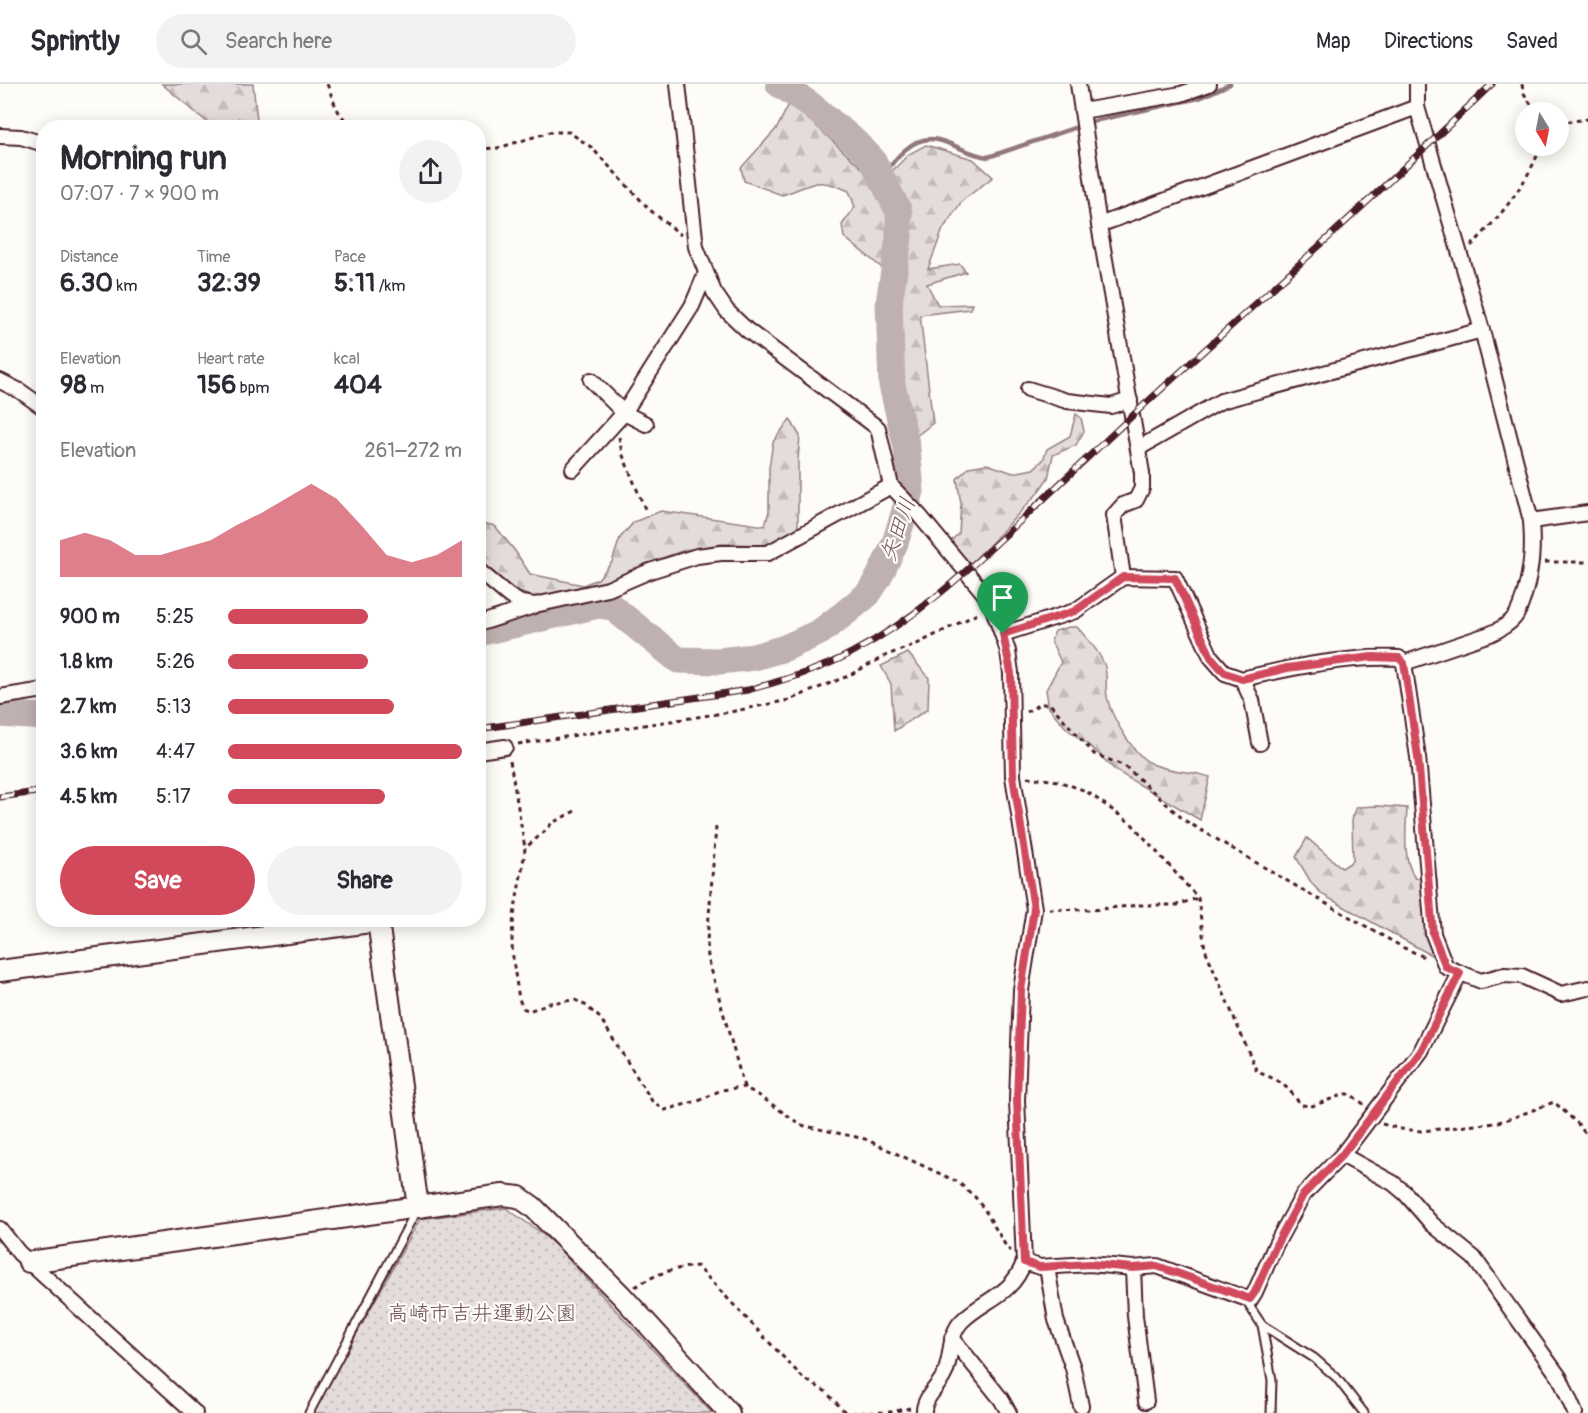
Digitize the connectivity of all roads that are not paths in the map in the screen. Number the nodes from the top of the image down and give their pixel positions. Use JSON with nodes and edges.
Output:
{"nodes":[{"id":1,"x":678,"y":84,"type":"edge"},
{"id":2,"x":1078,"y":84,"type":"edge"},
{"id":3,"x":1209,"y":84,"type":"edge"},
{"id":4,"x":1417,"y":84,"type":"edge"},
{"id":5,"x":1418,"y":107,"type":"junction"},
{"id":6,"x":1082,"y":111,"type":"junction"},
{"id":7,"x":0,"y":136,"type":"edge"},
{"id":8,"x":36,"y":142,"type":"edge"},
{"id":9,"x":1099,"y":225,"type":"junction"},
{"id":10,"x":706,"y":273,"type":"junction"},
{"id":11,"x":1482,"y":330,"type":"junction"},
{"id":12,"x":591,"y":380,"type":"dead end"},
{"id":13,"x":0,"y":381,"type":"edge"},
{"id":14,"x":1028,"y":389,"type":"dead end"},
{"id":15,"x":1130,"y":400,"type":"junction"},
{"id":16,"x":36,"y":402,"type":"edge"},
{"id":17,"x":624,"y":413,"type":"junction"},
{"id":18,"x":646,"y":424,"type":"dead end"},
{"id":19,"x":1139,"y":448,"type":"junction"},
{"id":20,"x":573,"y":469,"type":"dead end"},
{"id":21,"x":894,"y":489,"type":"junction"},
{"id":22,"x":1588,"y":513,"type":"edge"},
{"id":23,"x":1531,"y":521,"type":"junction"},
{"id":24,"x":486,"y":577,"type":"edge"},
{"id":25,"x":1123,"y":577,"type":"junction"},
{"id":26,"x":536,"y":605,"type":"junction"},
{"id":27,"x":486,"y":621,"type":"edge"},
{"id":28,"x":1003,"y":634,"type":"junction"},
{"id":29,"x":1404,"y":663,"type":"junction"},
{"id":30,"x":1242,"y":679,"type":"junction"},
{"id":31,"x":36,"y":691,"type":"edge"},
{"id":32,"x":0,"y":697,"type":"edge"},
{"id":33,"x":1260,"y":743,"type":"dead end"},
{"id":34,"x":506,"y":747,"type":"road end"},
{"id":35,"x":486,"y":750,"type":"edge"},
{"id":36,"x":326,"y":927,"type":"edge"},
{"id":37,"x":379,"y":927,"type":"edge"},
{"id":38,"x":0,"y":971,"type":"edge"},
{"id":39,"x":1460,"y":973,"type":"junction"},
{"id":40,"x":1588,"y":988,"type":"edge"},
{"id":41,"x":1342,"y":1155,"type":"junction"},
{"id":42,"x":418,"y":1207,"type":"junction"},
{"id":43,"x":0,"y":1229,"type":"edge"},
{"id":44,"x":30,"y":1262,"type":"junction"},
{"id":45,"x":1024,"y":1262,"type":"junction"},
{"id":46,"x":1047,"y":1267,"type":"junction"},
{"id":47,"x":1133,"y":1268,"type":"junction"},
{"id":48,"x":1250,"y":1299,"type":"junction"},
{"id":49,"x":1262,"y":1325,"type":"junction"},
{"id":50,"x":952,"y":1338,"type":"junction"},
{"id":51,"x":1146,"y":1401,"type":"dead end"},
{"id":52,"x":1081,"y":1406,"type":"dead end"},
{"id":53,"x":923,"y":1409,"type":"edge"},
{"id":54,"x":195,"y":1413,"type":"edge"},
{"id":55,"x":309,"y":1413,"type":"edge"},
{"id":56,"x":729,"y":1413,"type":"edge"},
{"id":57,"x":1009,"y":1413,"type":"edge"},
{"id":58,"x":1271,"y":1413,"type":"edge"},
{"id":59,"x":1364,"y":1413,"type":"edge"},
{"id":60,"x":1575,"y":1413,"type":"edge"}],
"edges":[{"from":1,"to":10,"type":"street"},
{"from":2,"to":6,"type":"street"},
{"from":3,"to":6,"type":"street"},
{"from":4,"to":5,"type":"street"},
{"from":5,"to":9,"type":"street"},
{"from":5,"to":11,"type":"street"},
{"from":6,"to":9,"type":"street"},
{"from":7,"to":8,"type":"street"},
{"from":9,"to":15,"type":"street"},
{"from":10,"to":17,"type":"street"},
{"from":10,"to":21,"type":"street"},
{"from":11,"to":19,"type":"street"},
{"from":11,"to":23,"type":"street"},
{"from":12,"to":17,"type":"street"},
{"from":13,"to":16,"type":"street"},
{"from":14,"to":15,"type":"street"},
{"from":15,"to":19,"type":"street"},
{"from":17,"to":18,"type":"street"},
{"from":17,"to":20,"type":"street"},
{"from":19,"to":25,"type":"street"},
{"from":21,"to":26,"type":"street"},
{"from":21,"to":28,"type":"street"},
{"from":22,"to":23,"type":"street"},
{"from":23,"to":29,"type":"street"},
{"from":24,"to":26,"type":"street"},
{"from":25,"to":28,"type":"street"},
{"from":25,"to":30,"type":"street"},
{"from":26,"to":27,"type":"street"},
{"from":28,"to":45,"type":"street"},
{"from":29,"to":30,"type":"street"},
{"from":29,"to":39,"type":"street"},
{"from":30,"to":33,"type":"street"},
{"from":31,"to":32,"type":"street"},
{"from":34,"to":35,"type":"street"},
{"from":36,"to":38,"type":"street"},
{"from":37,"to":42,"type":"street"},
{"from":39,"to":40,"type":"street"},
{"from":39,"to":41,"type":"street"},
{"from":41,"to":48,"type":"street"},
{"from":41,"to":60,"type":"street"},
{"from":42,"to":44,"type":"street"},
{"from":42,"to":55,"type":"lane"},
{"from":42,"to":56,"type":"street"},
{"from":43,"to":44,"type":"street"},
{"from":44,"to":54,"type":"street"},
{"from":45,"to":46,"type":"street"},
{"from":45,"to":50,"type":"street"},
{"from":46,"to":47,"type":"street"},
{"from":46,"to":52,"type":"street"},
{"from":47,"to":48,"type":"street"},
{"from":47,"to":51,"type":"street"},
{"from":48,"to":49,"type":"lane"},
{"from":49,"to":58,"type":"lane"},
{"from":49,"to":59,"type":"lane"},
{"from":50,"to":53,"type":"street"},
{"from":50,"to":57,"type":"street"}]}
